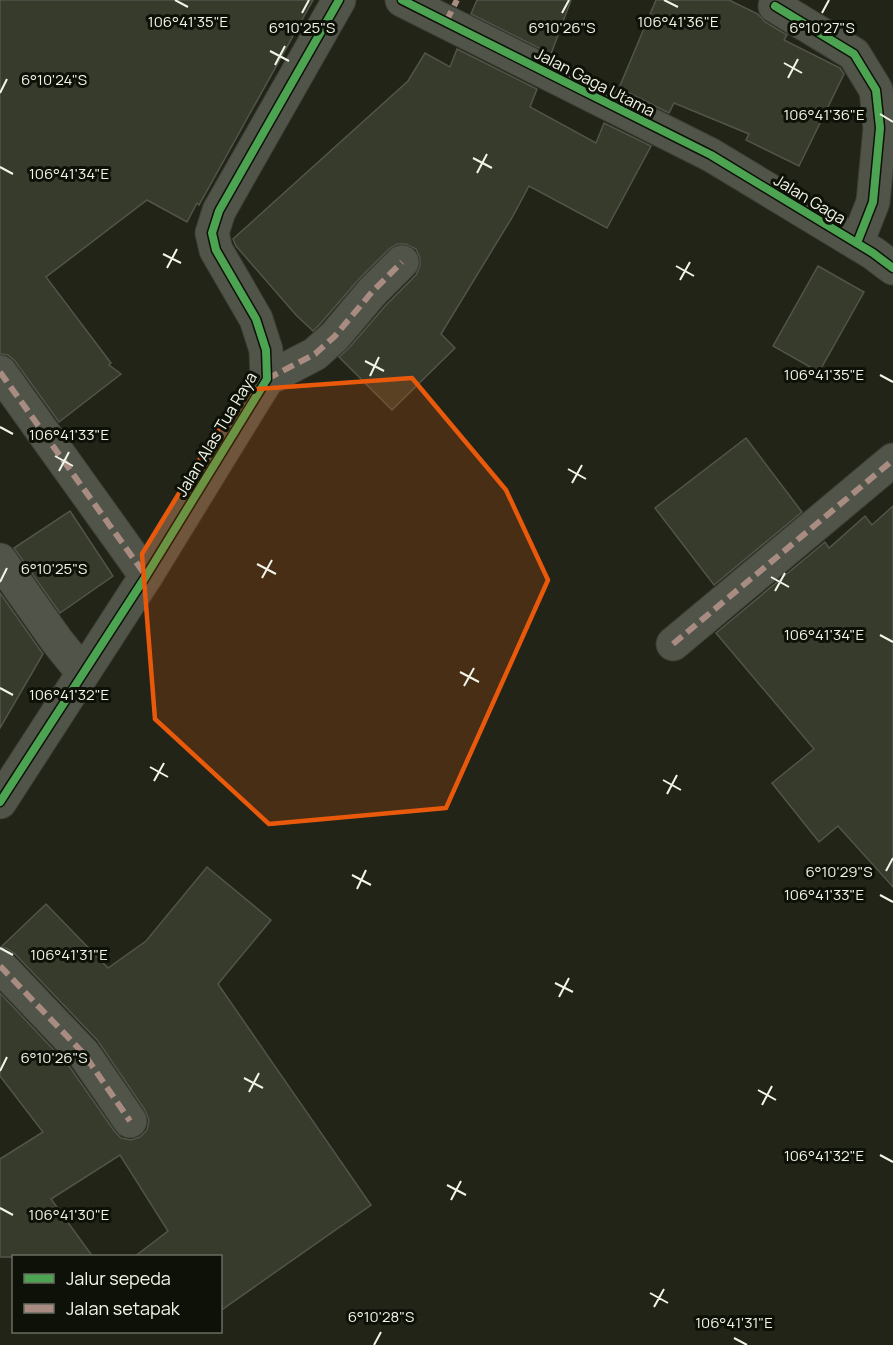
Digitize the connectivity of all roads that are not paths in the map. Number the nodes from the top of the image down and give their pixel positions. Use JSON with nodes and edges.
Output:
{"nodes":[{"id":1,"x":339,"y":0,"type":"edge"},
{"id":2,"x":402,"y":0,"type":"edge"},
{"id":3,"x":775,"y":6,"type":"dead end"},
{"id":4,"x":452,"y":11,"type":"edge"},
{"id":5,"x":711,"y":155,"type":"joint"},
{"id":6,"x":857,"y":243,"type":"junction"},
{"id":7,"x":402,"y":262,"type":"dead end"},
{"id":8,"x":893,"y":268,"type":"edge"},
{"id":9,"x":0,"y":372,"type":"edge"},
{"id":10,"x":267,"y":379,"type":"junction"},
{"id":11,"x":893,"y":460,"type":"edge"},
{"id":12,"x":0,"y":560,"type":"edge"},
{"id":13,"x":146,"y":576,"type":"junction"},
{"id":14,"x":674,"y":644,"type":"dead end"},
{"id":15,"x":82,"y":673,"type":"junction"},
{"id":16,"x":0,"y":802,"type":"edge"},
{"id":17,"x":0,"y":966,"type":"edge"},
{"id":18,"x":130,"y":1121,"type":"dead end"}],
"edges":[{"from":1,"to":10,"type":"street","name":"Jalan Alas Tua Raya"},
{"from":2,"to":4,"type":"street","name":"Jalan Gaga Utama"},
{"from":3,"to":6,"type":"street"},
{"from":4,"to":5,"type":"street","name":"Jalan Gaga Utama"},
{"from":5,"to":6,"type":"street","name":"Jalan Gaga"},
{"from":6,"to":8,"type":"street","name":"Jalan Gaga"},
{"from":7,"to":10,"type":"street"},
{"from":9,"to":13,"type":"street"},
{"from":10,"to":13,"type":"street","name":"Jalan Alas Tua Raya"},
{"from":11,"to":14,"type":"street"},
{"from":12,"to":15,"type":"street"},
{"from":13,"to":15,"type":"street","name":"Jalan Alas Tua Raya"},
{"from":15,"to":16,"type":"street","name":"Jalan Alas Tua Raya"},
{"from":17,"to":18,"type":"street"}]}
